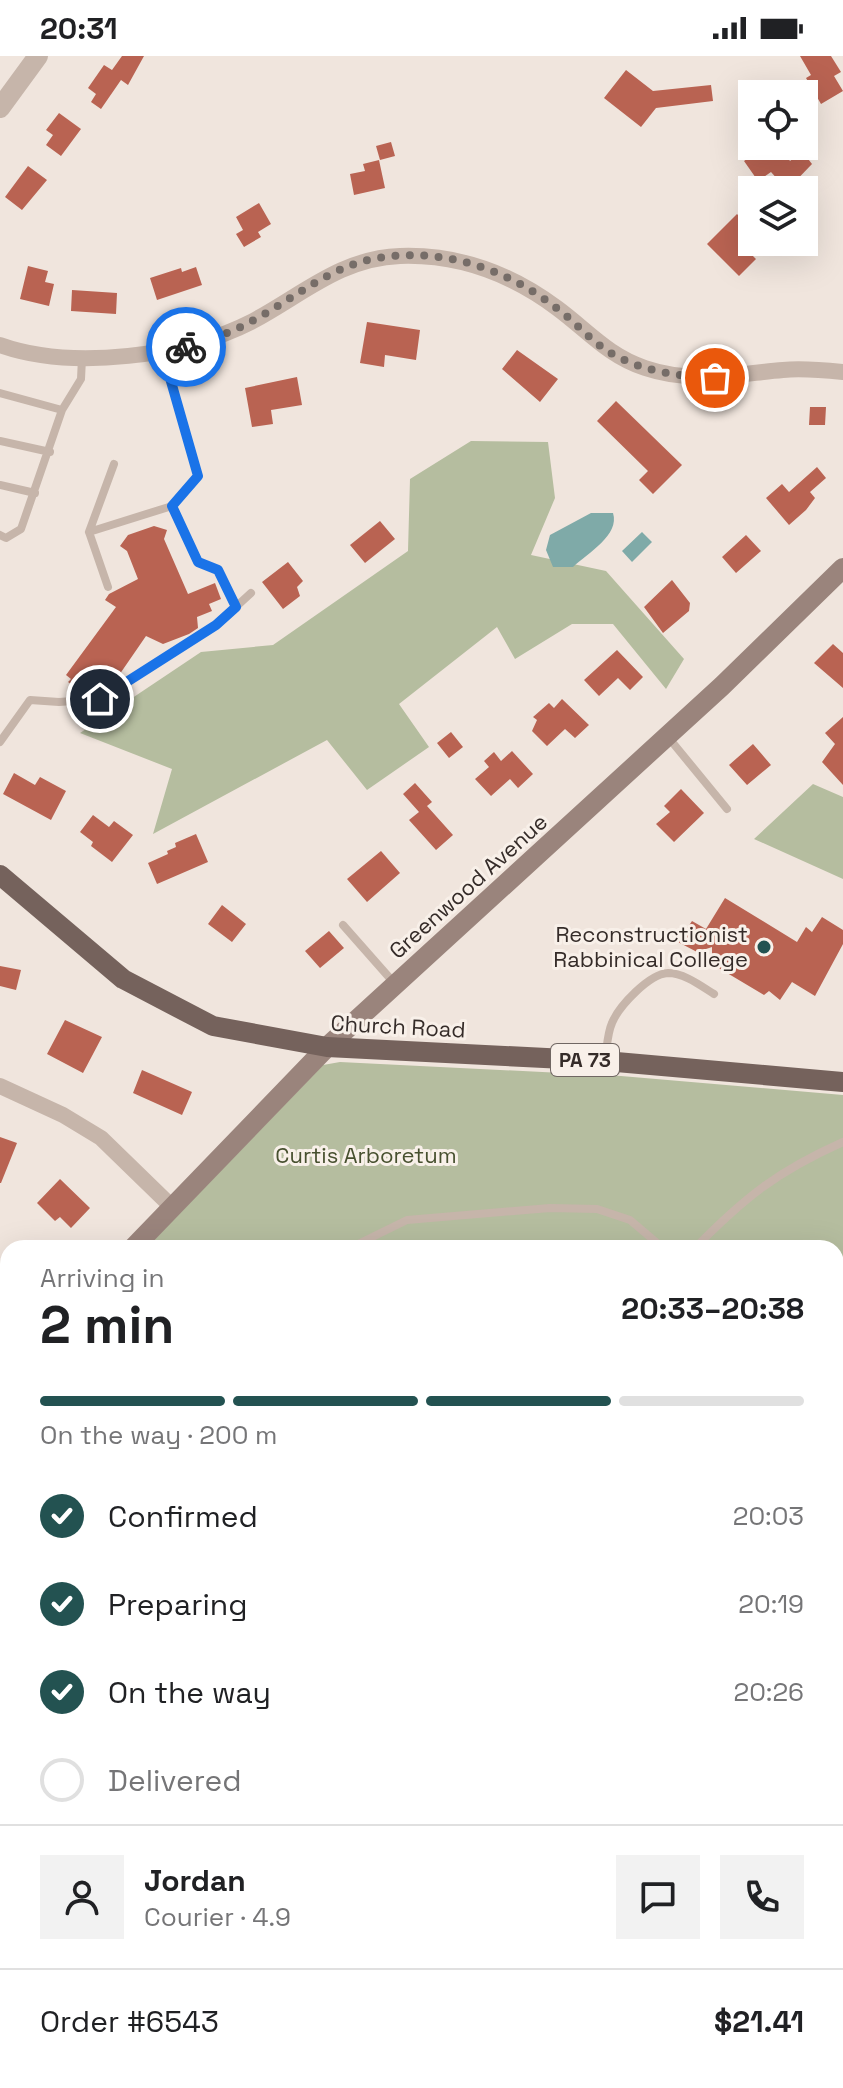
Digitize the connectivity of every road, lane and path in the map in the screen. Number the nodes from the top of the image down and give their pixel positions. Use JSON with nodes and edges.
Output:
{"nodes":[{"id":1,"x":38,"y":56,"type":"edge"},
{"id":2,"x":0,"y":108,"type":"edge"},
{"id":3,"x":0,"y":345,"type":"edge"},
{"id":4,"x":162,"y":350,"type":"junction"},
{"id":5,"x":82,"y":357,"type":"junction"},
{"id":6,"x":843,"y":372,"type":"edge"},
{"id":7,"x":0,"y":393,"type":"edge"},
{"id":8,"x":62,"y":410,"type":"junction"},
{"id":9,"x":0,"y":441,"type":"edge"},
{"id":10,"x":50,"y":452,"type":"junction"},
{"id":11,"x":114,"y":464,"type":"dead end"},
{"id":12,"x":0,"y":485,"type":"edge"},
{"id":13,"x":35,"y":493,"type":"junction"},
{"id":14,"x":172,"y":506,"type":"junction"},
{"id":15,"x":89,"y":532,"type":"junction"},
{"id":16,"x":0,"y":535,"type":"edge"},
{"id":17,"x":843,"y":568,"type":"edge"},
{"id":18,"x":108,"y":587,"type":"dead end"},
{"id":19,"x":251,"y":593,"type":"dead end"},
{"id":20,"x":236,"y":607,"type":"junction"},
{"id":21,"x":668,"y":736,"type":"junction"},
{"id":22,"x":0,"y":742,"type":"edge"},
{"id":23,"x":727,"y":809,"type":"dead end"},
{"id":24,"x":0,"y":875,"type":"edge"},
{"id":25,"x":343,"y":925,"type":"dead end"},
{"id":26,"x":395,"y":985,"type":"junction"},
{"id":27,"x":714,"y":994,"type":"dead end"},
{"id":28,"x":327,"y":1047,"type":"junction"},
{"id":29,"x":605,"y":1061,"type":"junction"},
{"id":30,"x":843,"y":1082,"type":"edge"},
{"id":31,"x":0,"y":1086,"type":"edge"},
{"id":32,"x":843,"y":1142,"type":"edge"},
{"id":33,"x":172,"y":1207,"type":"junction"},
{"id":34,"x":141,"y":1240,"type":"edge"},
{"id":35,"x":366,"y":1240,"type":"edge"},
{"id":36,"x":654,"y":1240,"type":"edge"},
{"id":37,"x":704,"y":1240,"type":"edge"}],
"edges":[{"from":1,"to":2,"type":"street"},
{"from":3,"to":5,"type":"street"},
{"from":4,"to":5,"type":"street"},
{"from":4,"to":6,"type":"street"},
{"from":4,"to":14,"type":"lane"},
{"from":5,"to":8,"type":"lane"},
{"from":7,"to":8,"type":"lane"},
{"from":8,"to":10,"type":"lane"},
{"from":9,"to":10,"type":"lane"},
{"from":10,"to":13,"type":"lane"},
{"from":11,"to":15,"type":"lane"},
{"from":12,"to":13,"type":"lane"},
{"from":13,"to":16,"type":"lane"},
{"from":14,"to":15,"type":"lane"},
{"from":14,"to":20,"type":"lane"},
{"from":15,"to":18,"type":"lane"},
{"from":17,"to":21,"type":"main road","name":"Greenwood Avenue"},
{"from":19,"to":20,"type":"lane"},
{"from":20,"to":22,"type":"lane"},
{"from":21,"to":23,"type":"lane"},
{"from":21,"to":26,"type":"main road","name":"Greenwood Avenue"},
{"from":24,"to":28,"type":"main road","name":"Church Road","number":"PA 73"},
{"from":25,"to":26,"type":"lane"},
{"from":26,"to":28,"type":"main road","name":"Greenwood Avenue"},
{"from":27,"to":29,"type":"lane"},
{"from":28,"to":29,"type":"main road","name":"Church Road","number":"PA 73"},
{"from":28,"to":33,"type":"main road","name":"Greenwood Avenue"},
{"from":29,"to":30,"type":"main road","name":"Church Road","number":"PA 73"},
{"from":31,"to":33,"type":"street"},
{"from":32,"to":37,"type":"lane"},
{"from":33,"to":34,"type":"main road","name":"Greenwood Avenue"},
{"from":35,"to":36,"type":"lane"}]}
